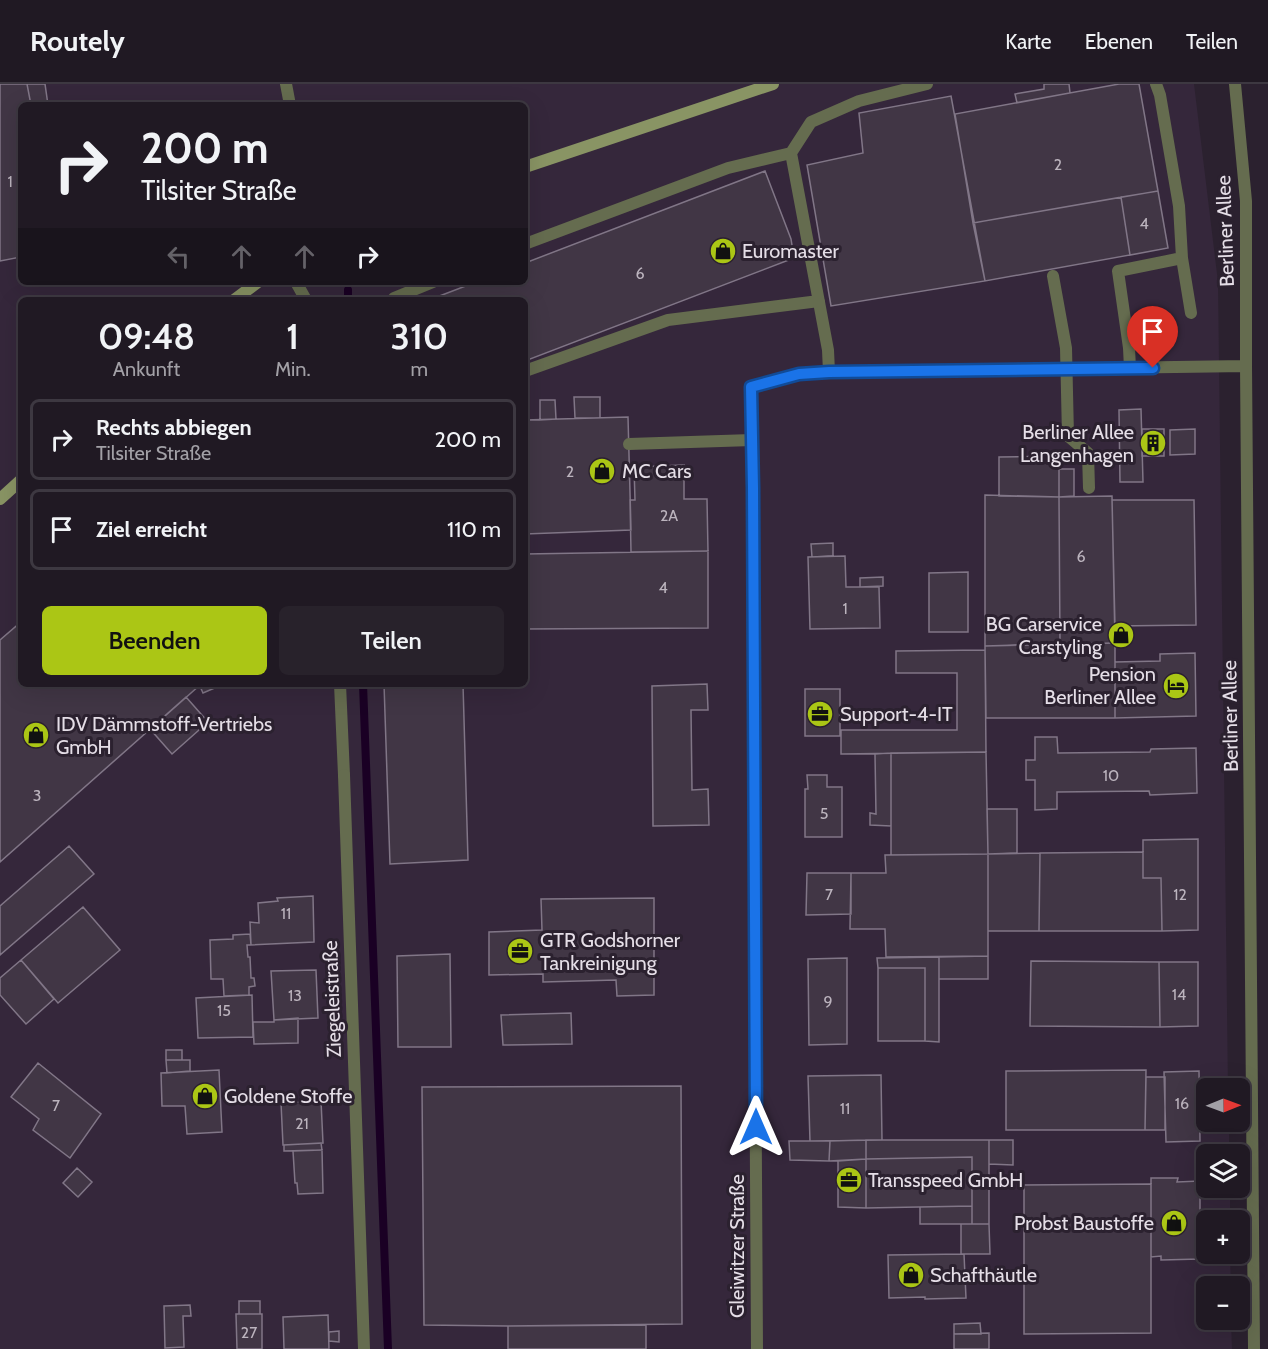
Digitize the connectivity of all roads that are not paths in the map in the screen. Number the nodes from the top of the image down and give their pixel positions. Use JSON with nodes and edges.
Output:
{"nodes":[{"id":1,"x":286,"y":84,"type":"edge"},
{"id":2,"x":773,"y":84,"type":"edge"},
{"id":3,"x":927,"y":84,"type":"edge"},
{"id":4,"x":1156,"y":84,"type":"edge"},
{"id":5,"x":1235,"y":84,"type":"edge"},
{"id":6,"x":289,"y":102,"type":"edge"},
{"id":7,"x":791,"y":153,"type":"junction"},
{"id":8,"x":528,"y":166,"type":"edge"},
{"id":9,"x":528,"y":243,"type":"edge"},
{"id":10,"x":1182,"y":258,"type":"junction"},
{"id":11,"x":1053,"y":276,"type":"dead end"},
{"id":12,"x":254,"y":285,"type":"edge"},
{"id":13,"x":426,"y":285,"type":"edge"},
{"id":14,"x":238,"y":297,"type":"edge"},
{"id":15,"x":396,"y":297,"type":"edge"},
{"id":16,"x":819,"y":300,"type":"junction"},
{"id":17,"x":1191,"y":313,"type":"dead end"},
{"id":18,"x":1246,"y":366,"type":"junction"},
{"id":19,"x":1130,"y":368,"type":"junction"},
{"id":20,"x":1066,"y":369,"type":"junction"},
{"id":21,"x":528,"y":370,"type":"edge"},
{"id":22,"x":829,"y":372,"type":"junction"},
{"id":23,"x":752,"y":440,"type":"junction"},
{"id":24,"x":628,"y":444,"type":"dead end"},
{"id":25,"x":18,"y":483,"type":"edge"},
{"id":26,"x":1089,"y":488,"type":"dead end"},
{"id":27,"x":0,"y":498,"type":"edge"},
{"id":28,"x":340,"y":687,"type":"edge"},
{"id":29,"x":364,"y":1349,"type":"edge"},
{"id":30,"x":757,"y":1349,"type":"edge"},
{"id":31,"x":1254,"y":1349,"type":"edge"}],
"edges":[{"from":1,"to":6,"type":"street"},
{"from":2,"to":8,"type":"main road"},
{"from":3,"to":7,"type":"street"},
{"from":4,"to":10,"type":"street"},
{"from":5,"to":18,"type":"street","name":"Berliner Allee"},
{"from":7,"to":9,"type":"street"},
{"from":7,"to":16,"type":"street"},
{"from":10,"to":17,"type":"street"},
{"from":10,"to":19,"type":"street"},
{"from":11,"to":20,"type":"street"},
{"from":12,"to":14,"type":"main road"},
{"from":13,"to":15,"type":"street"},
{"from":16,"to":21,"type":"street"},
{"from":16,"to":22,"type":"street"},
{"from":18,"to":19,"type":"street"},
{"from":18,"to":31,"type":"street","name":"Berliner Allee"},
{"from":19,"to":20,"type":"street"},
{"from":20,"to":22,"type":"street"},
{"from":20,"to":26,"type":"street"},
{"from":22,"to":23,"type":"street","name":"Gleiwitzer Straße"},
{"from":23,"to":24,"type":"street"},
{"from":23,"to":30,"type":"street","name":"Gleiwitzer Straße"},
{"from":25,"to":27,"type":"main road"},
{"from":28,"to":29,"type":"street","name":"Ziegeleistraße"}]}
